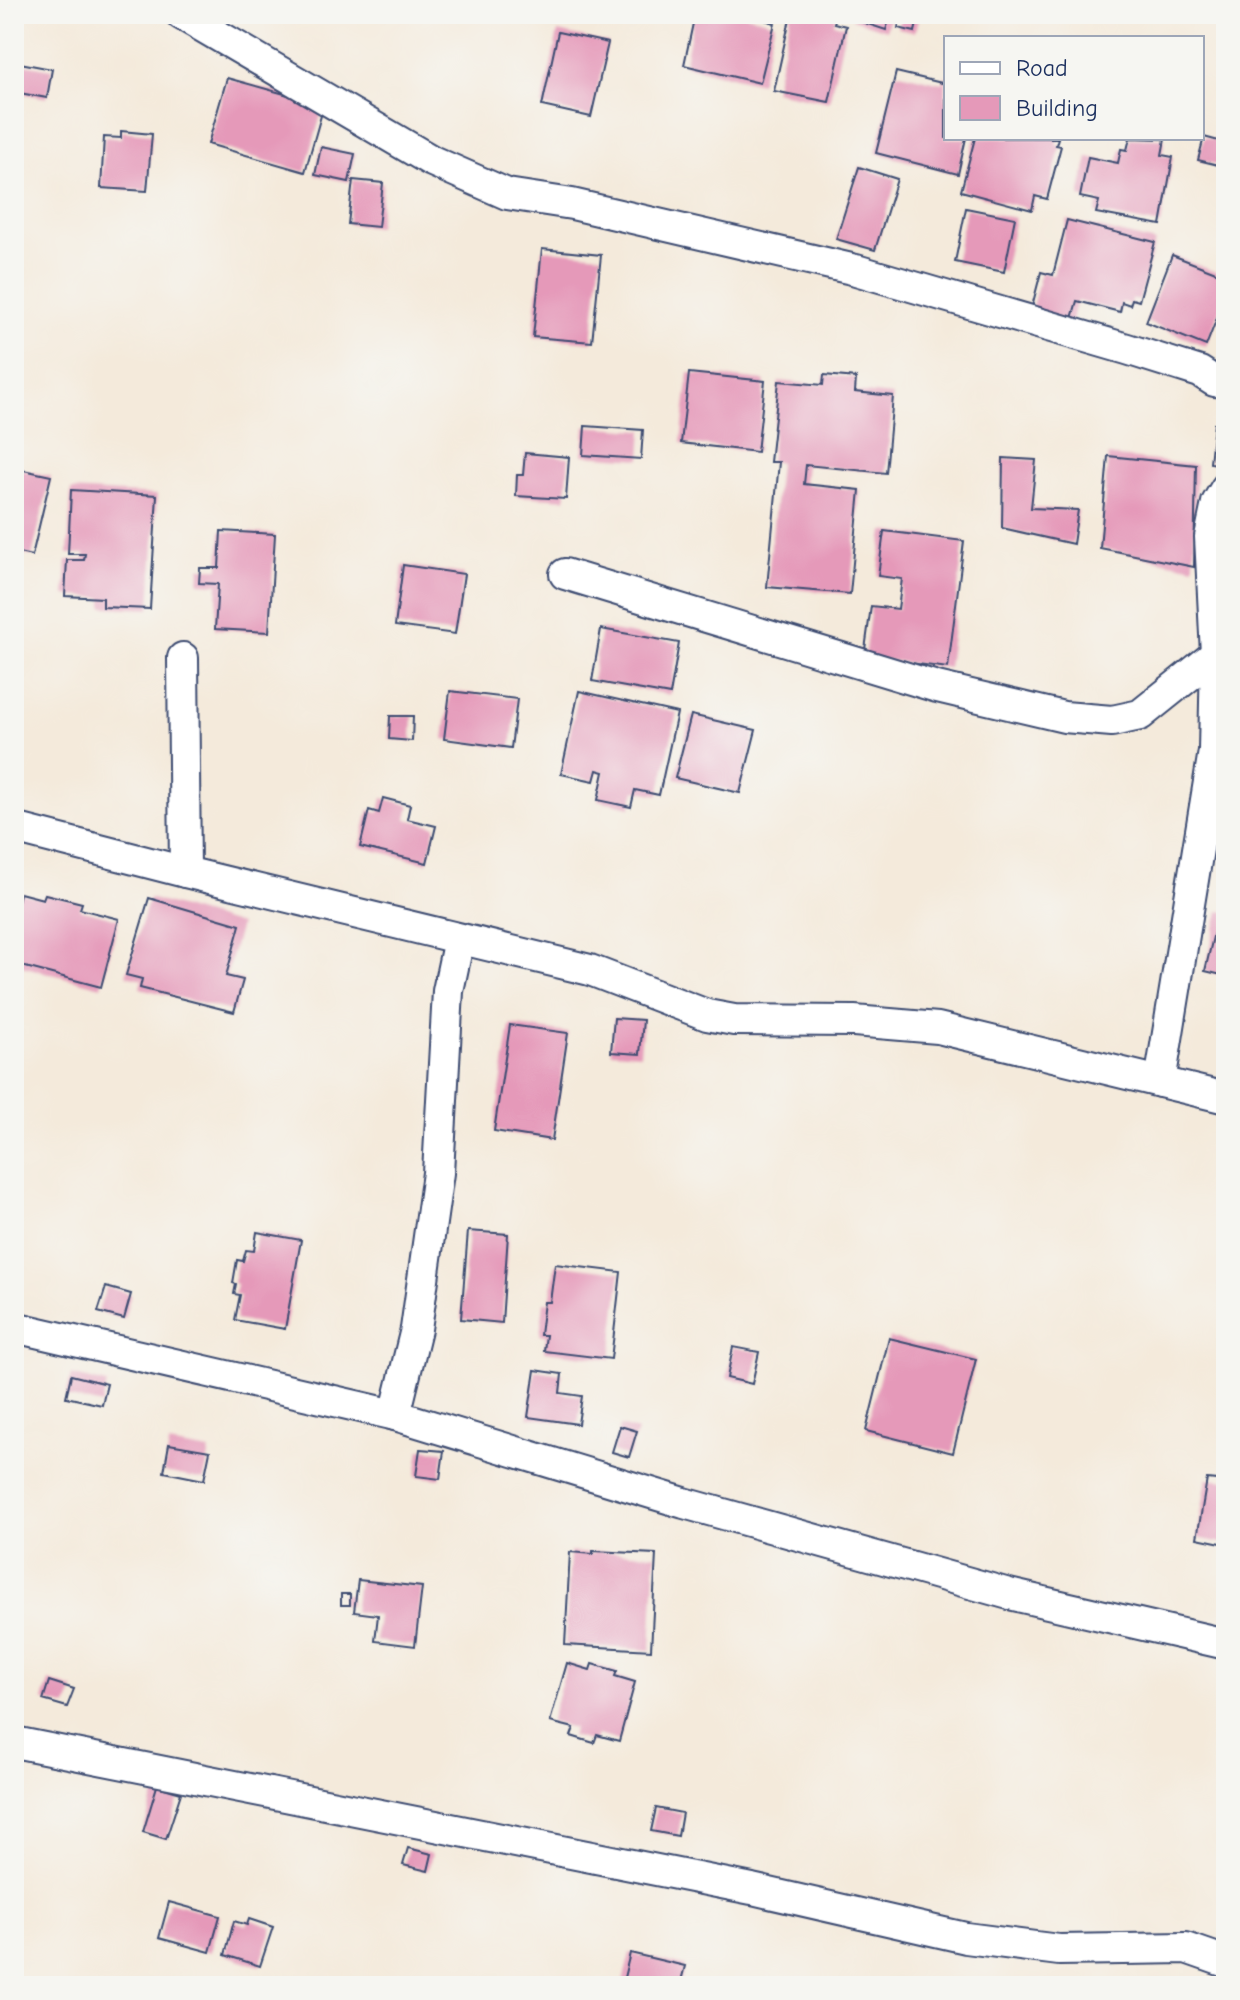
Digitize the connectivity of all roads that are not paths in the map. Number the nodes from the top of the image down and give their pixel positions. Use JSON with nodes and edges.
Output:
{"nodes":[{"id":1,"x":181,"y":14,"type":"edge"},
{"id":2,"x":1226,"y":382,"type":"edge"},
{"id":3,"x":1226,"y":488,"type":"edge"},
{"id":4,"x":565,"y":574,"type":"dead end"},
{"id":5,"x":1216,"y":654,"type":"junction"},
{"id":6,"x":183,"y":658,"type":"dead end"},
{"id":7,"x":1220,"y":752,"type":"edge"},
{"id":8,"x":14,"y":828,"type":"edge"},
{"id":9,"x":185,"y":872,"type":"junction"},
{"id":10,"x":459,"y":939,"type":"junction"},
{"id":11,"x":1160,"y":1082,"type":"junction"},
{"id":12,"x":1226,"y":1098,"type":"edge"},
{"id":13,"x":14,"y":1327,"type":"edge"},
{"id":14,"x":395,"y":1415,"type":"junction"},
{"id":15,"x":1226,"y":1644,"type":"edge"},
{"id":16,"x":14,"y":1742,"type":"edge"},
{"id":17,"x":1226,"y":1962,"type":"edge"}],
"edges":[{"from":1,"to":2,"type":"street"},
{"from":3,"to":5,"type":"street"},
{"from":4,"to":5,"type":"street"},
{"from":5,"to":7,"type":"street"},
{"from":6,"to":9,"type":"street"},
{"from":7,"to":11,"type":"street"},
{"from":8,"to":9,"type":"street"},
{"from":9,"to":10,"type":"street"},
{"from":10,"to":11,"type":"street"},
{"from":10,"to":14,"type":"street"},
{"from":11,"to":12,"type":"street"},
{"from":13,"to":14,"type":"street"},
{"from":14,"to":15,"type":"street"},
{"from":16,"to":17,"type":"street"}]}
